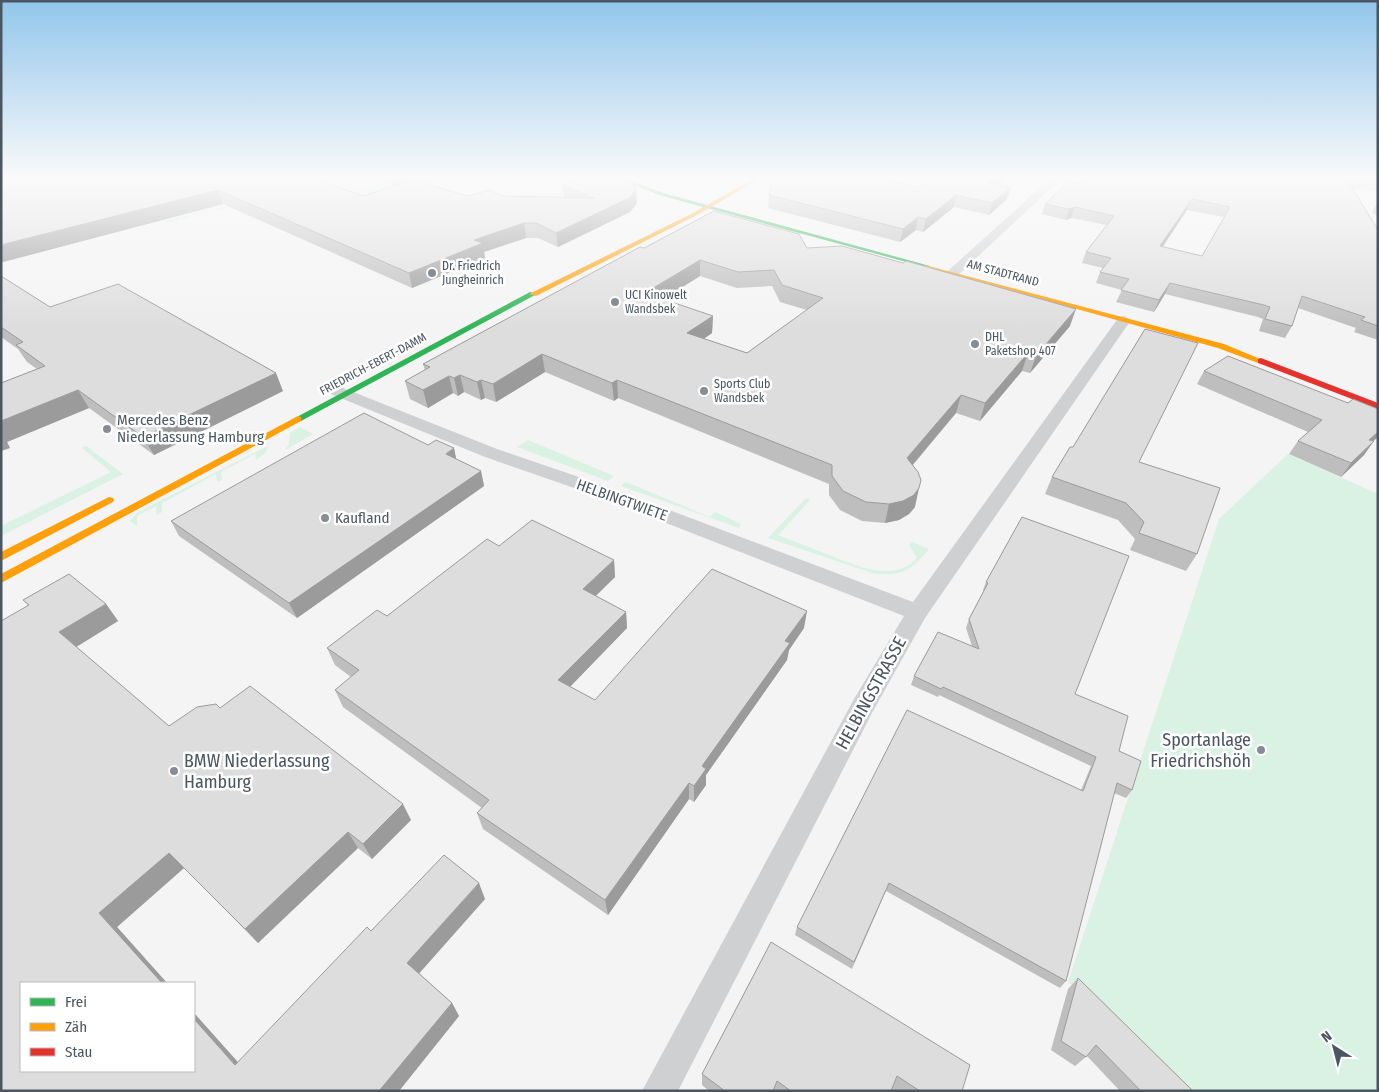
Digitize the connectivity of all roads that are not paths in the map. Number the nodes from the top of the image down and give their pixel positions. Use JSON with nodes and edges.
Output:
{"nodes":[{"id":1,"x":665,"y":228,"type":"edge"},
{"id":2,"x":786,"y":228,"type":"edge"},
{"id":3,"x":1002,"y":228,"type":"edge"},
{"id":4,"x":953,"y":273,"type":"junction"},
{"id":5,"x":1124,"y":320,"type":"junction"},
{"id":6,"x":344,"y":387,"type":"junction"},
{"id":7,"x":323,"y":389,"type":"dead end"},
{"id":8,"x":1378,"y":406,"type":"edge"},
{"id":9,"x":121,"y":494,"type":"dead end"},
{"id":10,"x":1,"y":557,"type":"edge"},
{"id":11,"x":1,"y":580,"type":"edge"},
{"id":12,"x":917,"y":612,"type":"junction"},
{"id":13,"x":659,"y":1091,"type":"edge"}],
"edges":[{"from":1,"to":6,"type":"main road","name":"FRIEDRICH-EBERT-DAMM"},
{"from":2,"to":4,"type":"main road","name":"AM STADTRAND"},
{"from":3,"to":4,"type":"street"},
{"from":4,"to":5,"type":"main road","name":"AM STADTRAND"},
{"from":5,"to":8,"type":"main road","name":"AM STADTRAND"},
{"from":5,"to":12,"type":"street","name":"HELBINGSTRASSE"},
{"from":6,"to":7,"type":"street","name":"HELBINGTWIETE"},
{"from":6,"to":11,"type":"main road","name":"FRIEDRICH-EBERT-DAMM"},
{"from":6,"to":12,"type":"street","name":"HELBINGTWIETE"},
{"from":9,"to":10,"type":"main road"},
{"from":12,"to":13,"type":"street","name":"HELBINGSTRASSE"}]}
